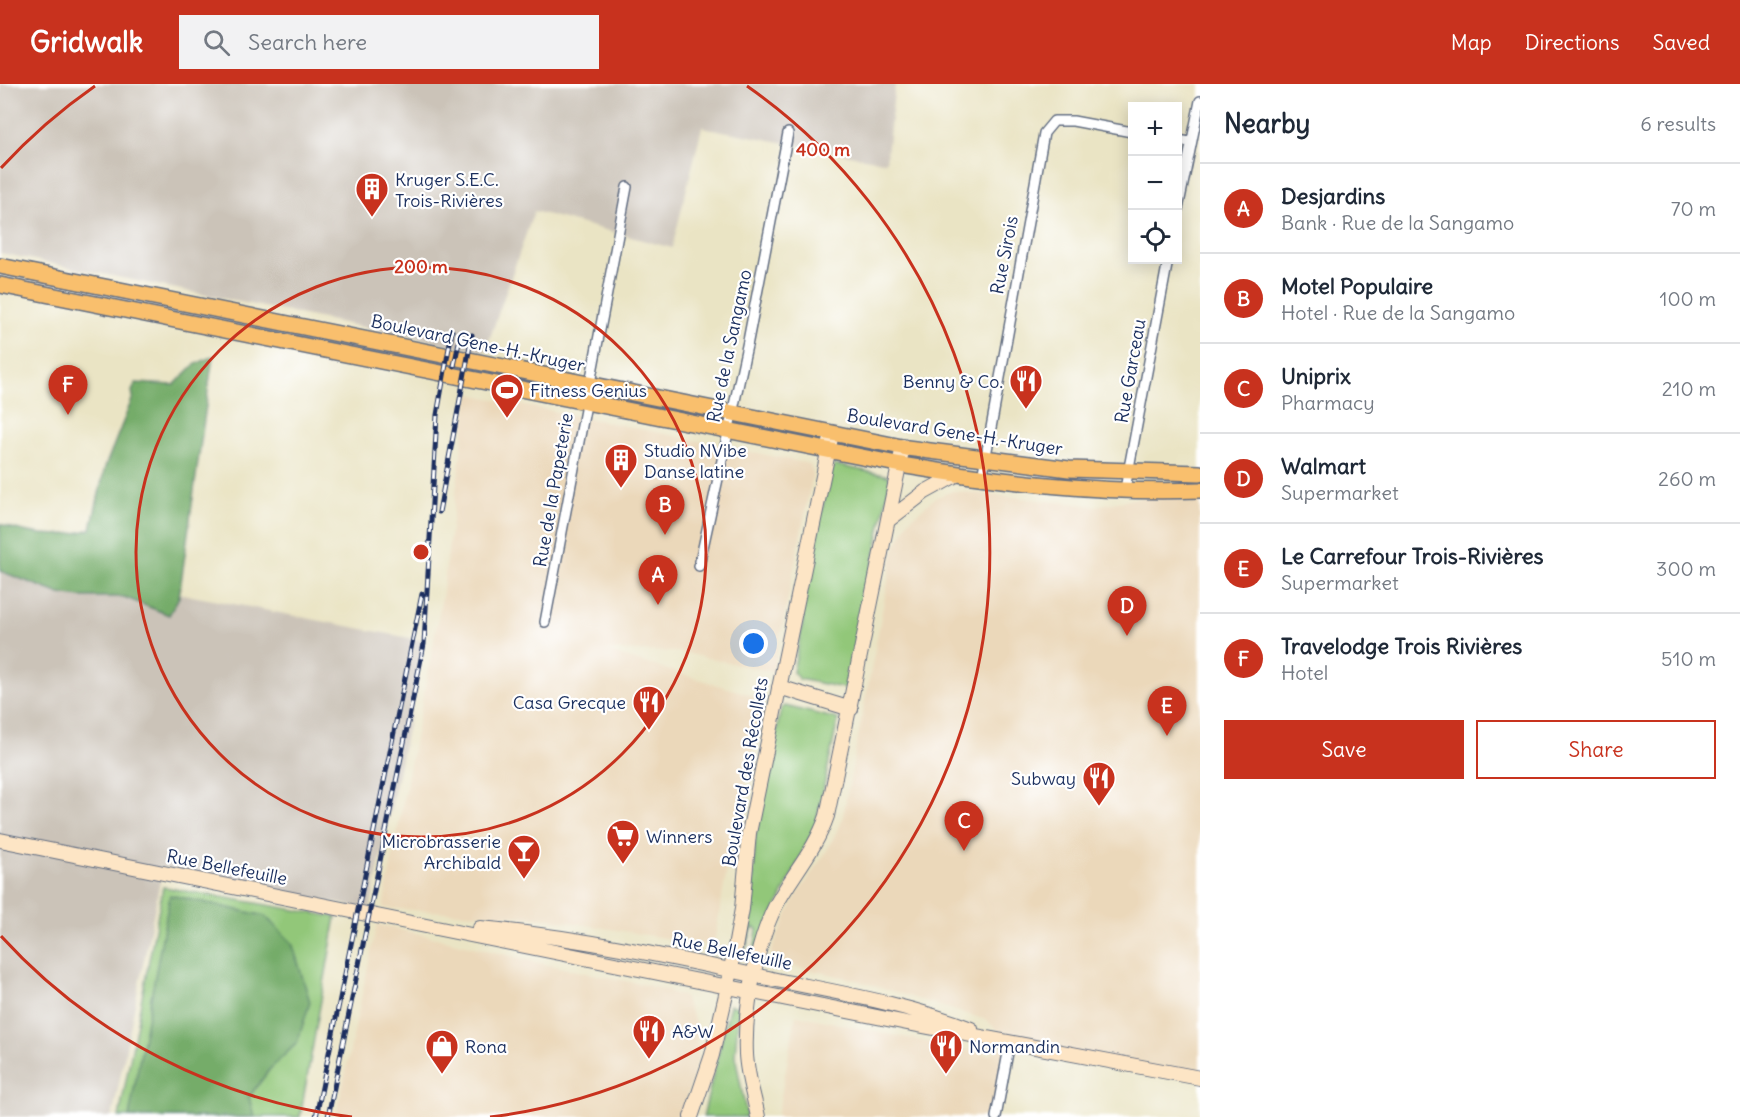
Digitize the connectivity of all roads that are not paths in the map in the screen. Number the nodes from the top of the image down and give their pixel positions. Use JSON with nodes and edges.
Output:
{"nodes":[{"id":1,"x":1200,"y":101,"type":"edge"},
{"id":2,"x":1128,"y":131,"type":"edge"},
{"id":3,"x":788,"y":133,"type":"dead end"},
{"id":4,"x":1182,"y":141,"type":"edge"},
{"id":5,"x":1190,"y":142,"type":"junction"},
{"id":6,"x":627,"y":187,"type":"dead end"},
{"id":7,"x":1182,"y":187,"type":"edge"},
{"id":8,"x":1167,"y":264,"type":"edge"},
{"id":9,"x":0,"y":266,"type":"edge"},
{"id":10,"x":0,"y":285,"type":"edge"},
{"id":11,"x":588,"y":386,"type":"junction"},
{"id":12,"x":585,"y":404,"type":"junction"},
{"id":13,"x":733,"y":413,"type":"junction"},
{"id":14,"x":728,"y":430,"type":"junction"},
{"id":15,"x":832,"y":433,"type":"junction"},
{"id":16,"x":903,"y":446,"type":"junction"},
{"id":17,"x":828,"y":451,"type":"junction"},
{"id":18,"x":984,"y":459,"type":"junction"},
{"id":19,"x":900,"y":465,"type":"junction"},
{"id":20,"x":1128,"y":473,"type":"junction"},
{"id":21,"x":1200,"y":473,"type":"edge"},
{"id":22,"x":957,"y":475,"type":"junction"},
{"id":23,"x":982,"y":477,"type":"junction"},
{"id":24,"x":1125,"y":489,"type":"junction"},
{"id":25,"x":1200,"y":489,"type":"edge"},
{"id":26,"x":890,"y":519,"type":"junction"},
{"id":27,"x":699,"y":566,"type":"dead end"},
{"id":28,"x":545,"y":622,"type":"dead end"},
{"id":29,"x":779,"y":687,"type":"junction"},
{"id":30,"x":851,"y":709,"type":"junction"},
{"id":31,"x":0,"y":840,"type":"edge"},
{"id":32,"x":448,"y":929,"type":"junction"},
{"id":33,"x":731,"y":968,"type":"junction"},
{"id":34,"x":755,"y":975,"type":"junction"},
{"id":35,"x":728,"y":986,"type":"junction"},
{"id":36,"x":752,"y":990,"type":"junction"},
{"id":37,"x":1004,"y":1041,"type":"junction"},
{"id":38,"x":1200,"y":1078,"type":"edge"},
{"id":39,"x":692,"y":1117,"type":"edge"},
{"id":40,"x":758,"y":1117,"type":"edge"},
{"id":41,"x":996,"y":1117,"type":"edge"}],
"edges":[{"from":1,"to":5,"type":"street"},
{"from":2,"to":18,"type":"street","name":"Rue Sirois"},
{"from":3,"to":13,"type":"street","name":"Rue de la Sangamo"},
{"from":4,"to":5,"type":"street"},
{"from":5,"to":7,"type":"street"},
{"from":6,"to":11,"type":"street","name":"Rue de la Papeterie"},
{"from":8,"to":20,"type":"street","name":"Rue Garceau"},
{"from":9,"to":11,"type":"main road","name":"Boulevard Gene-H.-Kruger"},
{"from":10,"to":12,"type":"main road","name":"Boulevard Gene-H.-Kruger"},
{"from":11,"to":12,"type":"street","name":"Rue de la Papeterie"},
{"from":11,"to":13,"type":"main road","name":"Boulevard Gene-H.-Kruger"},
{"from":12,"to":14,"type":"main road","name":"Boulevard Gene-H.-Kruger"},
{"from":12,"to":28,"type":"street","name":"Rue de la Papeterie"},
{"from":13,"to":14,"type":"street","name":"Rue de la Sangamo"},
{"from":13,"to":15,"type":"main road","name":"Boulevard Gene-H.-Kruger"},
{"from":14,"to":17,"type":"main road","name":"Boulevard Gene-H.-Kruger"},
{"from":14,"to":27,"type":"street","name":"Rue de la Sangamo"},
{"from":15,"to":16,"type":"main road","name":"Boulevard Gene-H.-Kruger"},
{"from":15,"to":17,"type":"street","name":"Boulevard des Récollets"},
{"from":16,"to":18,"type":"main road","name":"Boulevard Gene-H.-Kruger"},
{"from":16,"to":19,"type":"street"},
{"from":17,"to":19,"type":"main road","name":"Boulevard Gene-H.-Kruger"},
{"from":17,"to":29,"type":"street","name":"Boulevard des Récollets"},
{"from":18,"to":20,"type":"main road","name":"Boulevard Gene-H.-Kruger"},
{"from":18,"to":23,"type":"street","name":"Rue Sirois"},
{"from":19,"to":22,"type":"main road","name":"Boulevard Gene-H.-Kruger"},
{"from":19,"to":26,"type":"street"},
{"from":20,"to":21,"type":"main road","name":"Boulevard Gene-H.-Kruger"},
{"from":20,"to":24,"type":"street","name":"Rue Garceau"},
{"from":22,"to":23,"type":"main road","name":"Boulevard Gene-H.-Kruger"},
{"from":22,"to":26,"type":"street"},
{"from":23,"to":24,"type":"main road","name":"Boulevard Gene-H.-Kruger"},
{"from":24,"to":25,"type":"main road","name":"Boulevard Gene-H.-Kruger"},
{"from":26,"to":30,"type":"street"},
{"from":29,"to":30,"type":"street"},
{"from":29,"to":33,"type":"street","name":"Boulevard des Récollets"},
{"from":30,"to":34,"type":"street"},
{"from":31,"to":32,"type":"street","name":"Rue Bellefeuille"},
{"from":32,"to":33,"type":"street","name":"Rue Bellefeuille"},
{"from":32,"to":35,"type":"street","name":"Rue Bellefeuille"},
{"from":33,"to":34,"type":"street","name":"Rue Bellefeuille"},
{"from":33,"to":35,"type":"street","name":"Boulevard des Récollets"},
{"from":34,"to":36,"type":"street"},
{"from":34,"to":37,"type":"street","name":"Rue Bellefeuille"},
{"from":35,"to":36,"type":"street","name":"Rue Bellefeuille"},
{"from":35,"to":39,"type":"street","name":"Boulevard des Récollets"},
{"from":36,"to":37,"type":"street","name":"Rue Bellefeuille"},
{"from":36,"to":40,"type":"street"},
{"from":37,"to":38,"type":"street","name":"Rue Bellefeuille"},
{"from":37,"to":41,"type":"street"}]}
